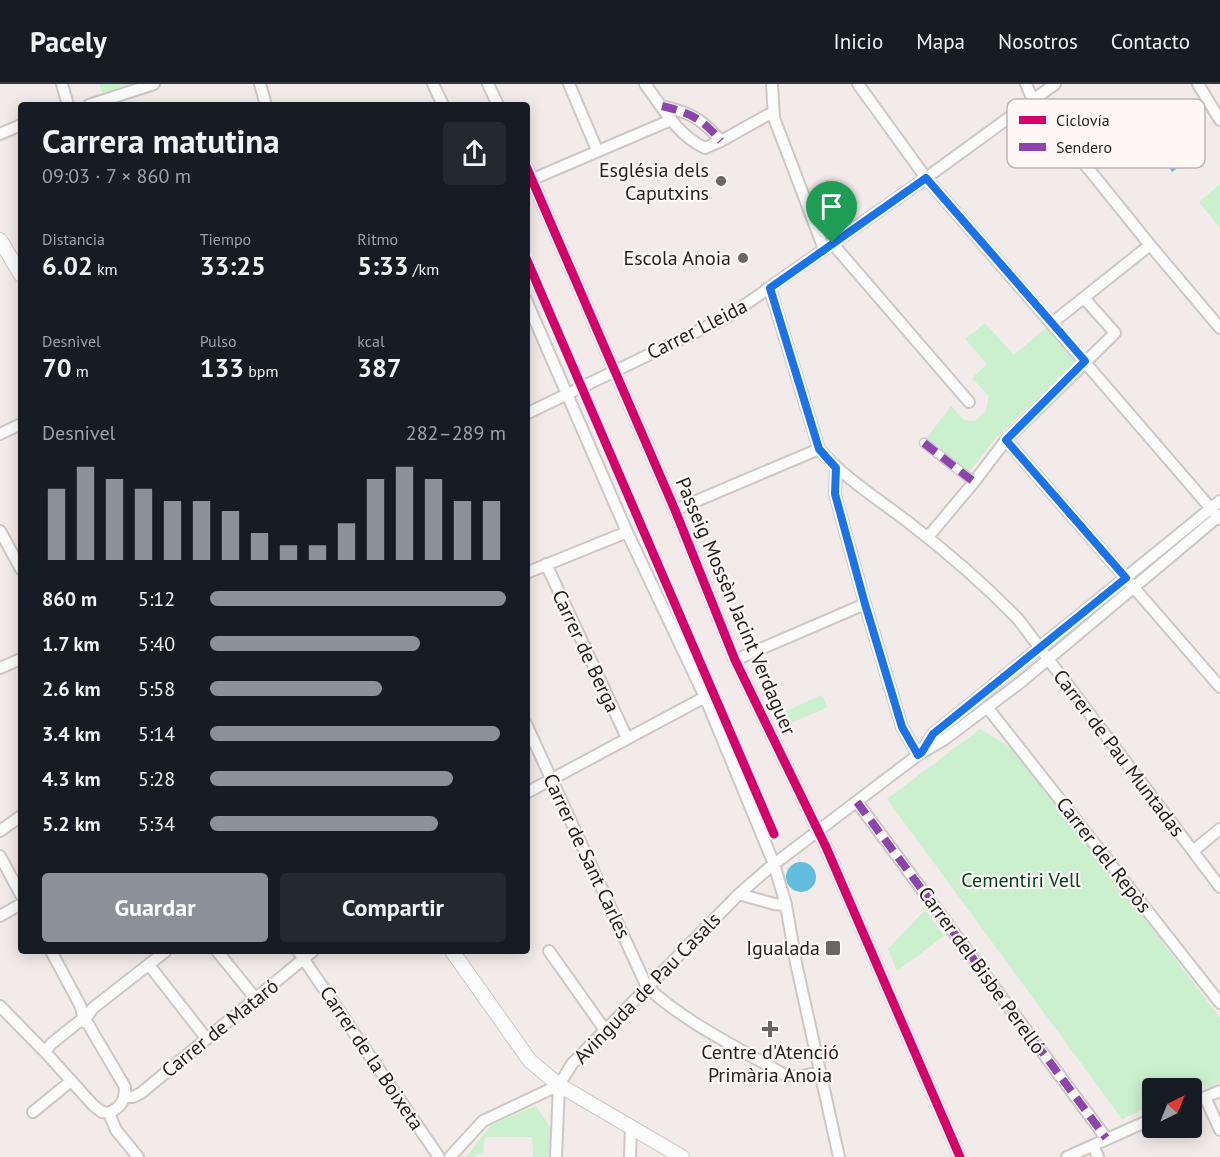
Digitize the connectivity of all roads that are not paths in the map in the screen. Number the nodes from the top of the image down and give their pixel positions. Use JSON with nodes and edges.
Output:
{"nodes":[{"id":1,"x":62,"y":84,"type":"edge"},
{"id":2,"x":154,"y":84,"type":"edge"},
{"id":3,"x":260,"y":84,"type":"edge"},
{"id":4,"x":433,"y":84,"type":"edge"},
{"id":5,"x":488,"y":84,"type":"edge"},
{"id":6,"x":569,"y":84,"type":"edge"},
{"id":7,"x":645,"y":84,"type":"edge"},
{"id":8,"x":772,"y":84,"type":"edge"},
{"id":9,"x":858,"y":84,"type":"edge"},
{"id":10,"x":1026,"y":84,"type":"edge"},
{"id":11,"x":1055,"y":84,"type":"edge"},
{"id":12,"x":1198,"y":84,"type":"edge"},
{"id":13,"x":1033,"y":99,"type":"edge"},
{"id":14,"x":1034,"y":99,"type":"edge"},
{"id":15,"x":67,"y":102,"type":"edge"},
{"id":16,"x":98,"y":102,"type":"edge"},
{"id":17,"x":265,"y":102,"type":"edge"},
{"id":18,"x":441,"y":102,"type":"edge"},
{"id":19,"x":497,"y":102,"type":"edge"},
{"id":20,"x":662,"y":106,"type":"junction"},
{"id":21,"x":774,"y":112,"type":"junction"},
{"id":22,"x":1007,"y":119,"type":"edge"},
{"id":23,"x":671,"y":120,"type":"junction"},
{"id":24,"x":1220,"y":120,"type":"edge"},
{"id":25,"x":18,"y":130,"type":"edge"},
{"id":26,"x":0,"y":134,"type":"edge"},
{"id":27,"x":722,"y":141,"type":"junction"},
{"id":28,"x":597,"y":150,"type":"junction"},
{"id":29,"x":1088,"y":168,"type":"edge"},
{"id":30,"x":530,"y":174,"type":"edge"},
{"id":31,"x":926,"y":178,"type":"junction"},
{"id":32,"x":535,"y":184,"type":"junction"},
{"id":33,"x":530,"y":190,"type":"edge"},
{"id":34,"x":0,"y":240,"type":"edge"},
{"id":35,"x":1150,"y":245,"type":"junction"},
{"id":36,"x":828,"y":246,"type":"junction"},
{"id":37,"x":18,"y":270,"type":"edge"},
{"id":38,"x":770,"y":288,"type":"junction"},
{"id":39,"x":1084,"y":298,"type":"junction"},
{"id":40,"x":530,"y":310,"type":"edge"},
{"id":41,"x":1052,"y":323,"type":"junction"},
{"id":42,"x":1220,"y":328,"type":"edge"},
{"id":43,"x":1085,"y":361,"type":"junction"},
{"id":44,"x":616,"y":371,"type":"junction"},
{"id":45,"x":566,"y":395,"type":"junction"},
{"id":46,"x":969,"y":402,"type":"dead end"},
{"id":47,"x":530,"y":412,"type":"edge"},
{"id":48,"x":18,"y":425,"type":"edge"},
{"id":49,"x":0,"y":434,"type":"edge"},
{"id":50,"x":1006,"y":440,"type":"junction"},
{"id":51,"x":924,"y":443,"type":"dead end"},
{"id":52,"x":819,"y":449,"type":"junction"},
{"id":53,"x":836,"y":468,"type":"junction"},
{"id":54,"x":853,"y":480,"type":"junction"},
{"id":55,"x":974,"y":482,"type":"junction"},
{"id":56,"x":835,"y":494,"type":"junction"},
{"id":57,"x":675,"y":510,"type":"junction"},
{"id":58,"x":1218,"y":512,"type":"edge"},
{"id":59,"x":0,"y":531,"type":"edge"},
{"id":60,"x":627,"y":532,"type":"junction"},
{"id":61,"x":928,"y":537,"type":"junction"},
{"id":62,"x":18,"y":564,"type":"edge"},
{"id":63,"x":546,"y":564,"type":"junction"},
{"id":64,"x":530,"y":571,"type":"edge"},
{"id":65,"x":1130,"y":582,"type":"junction"},
{"id":66,"x":865,"y":604,"type":"junction"},
{"id":67,"x":1041,"y":648,"type":"junction"},
{"id":68,"x":18,"y":660,"type":"edge"},
{"id":69,"x":735,"y":660,"type":"junction"},
{"id":70,"x":1049,"y":660,"type":"junction"},
{"id":71,"x":0,"y":668,"type":"edge"},
{"id":72,"x":1220,"y":687,"type":"edge"},
{"id":73,"x":705,"y":697,"type":"junction"},
{"id":74,"x":987,"y":707,"type":"junction"},
{"id":75,"x":530,"y":733,"type":"edge"},
{"id":76,"x":627,"y":738,"type":"junction"},
{"id":77,"x":920,"y":753,"type":"junction"},
{"id":78,"x":551,"y":778,"type":"junction"},
{"id":79,"x":530,"y":791,"type":"edge"},
{"id":80,"x":857,"y":802,"type":"junction"},
{"id":81,"x":18,"y":818,"type":"edge"},
{"id":82,"x":1220,"y":829,"type":"edge"},
{"id":83,"x":0,"y":831,"type":"edge"},
{"id":84,"x":818,"y":831,"type":"junction"},
{"id":85,"x":1193,"y":851,"type":"junction"},
{"id":86,"x":0,"y":856,"type":"edge"},
{"id":87,"x":774,"y":864,"type":"junction"},
{"id":88,"x":1220,"y":887,"type":"edge"},
{"id":89,"x":18,"y":889,"type":"edge"},
{"id":90,"x":739,"y":894,"type":"junction"},
{"id":91,"x":786,"y":905,"type":"junction"},
{"id":92,"x":18,"y":906,"type":"edge"},
{"id":93,"x":0,"y":916,"type":"edge"},
{"id":94,"x":549,"y":951,"type":"dead end"},
{"id":95,"x":53,"y":954,"type":"edge"},
{"id":96,"x":162,"y":954,"type":"edge"},
{"id":97,"x":220,"y":954,"type":"edge"},
{"id":98,"x":305,"y":954,"type":"edge"},
{"id":99,"x":454,"y":954,"type":"edge"},
{"id":100,"x":149,"y":964,"type":"junction"},
{"id":101,"x":647,"y":987,"type":"junction"},
{"id":102,"x":255,"y":999,"type":"junction"},
{"id":103,"x":1220,"y":1004,"type":"edge"},
{"id":104,"x":0,"y":1006,"type":"edge"},
{"id":105,"x":84,"y":1021,"type":"junction"},
{"id":106,"x":605,"y":1030,"type":"junction"},
{"id":107,"x":206,"y":1038,"type":"junction"},
{"id":108,"x":47,"y":1054,"type":"junction"},
{"id":109,"x":819,"y":1072,"type":"junction"},
{"id":110,"x":71,"y":1081,"type":"junction"},
{"id":111,"x":559,"y":1084,"type":"junction"},
{"id":112,"x":1220,"y":1091,"type":"edge"},
{"id":113,"x":125,"y":1097,"type":"junction"},
{"id":114,"x":1205,"y":1097,"type":"junction"},
{"id":115,"x":1202,"y":1098,"type":"edge"},
{"id":116,"x":33,"y":1112,"type":"dead end"},
{"id":117,"x":109,"y":1113,"type":"junction"},
{"id":118,"x":1142,"y":1123,"type":"edge"},
{"id":119,"x":631,"y":1126,"type":"junction"},
{"id":120,"x":1220,"y":1130,"type":"edge"},
{"id":121,"x":1106,"y":1138,"type":"junction"},
{"id":122,"x":1093,"y":1145,"type":"junction"},
{"id":123,"x":138,"y":1157,"type":"edge"},
{"id":124,"x":439,"y":1157,"type":"edge"},
{"id":125,"x":450,"y":1157,"type":"edge"},
{"id":126,"x":556,"y":1157,"type":"edge"},
{"id":127,"x":630,"y":1157,"type":"edge"},
{"id":128,"x":682,"y":1157,"type":"edge"},
{"id":129,"x":839,"y":1157,"type":"edge"},
{"id":130,"x":960,"y":1157,"type":"edge"},
{"id":131,"x":1067,"y":1157,"type":"edge"},
{"id":132,"x":1098,"y":1157,"type":"edge"}],
"edges":[{"from":1,"to":15,"type":"street"},
{"from":2,"to":16,"type":"street"},
{"from":3,"to":17,"type":"street"},
{"from":4,"to":18,"type":"street"},
{"from":5,"to":19,"type":"street"},
{"from":6,"to":28,"type":"street"},
{"from":7,"to":20,"type":"street"},
{"from":8,"to":21,"type":"street"},
{"from":9,"to":31,"type":"street"},
{"from":10,"to":13,"type":"street"},
{"from":11,"to":14,"type":"street","name":"Carrer Lleida"},
{"from":12,"to":24,"type":"street"},
{"from":20,"to":23,"type":"street"},
{"from":20,"to":27,"type":"street"},
{"from":21,"to":27,"type":"street"},
{"from":21,"to":36,"type":"street"},
{"from":22,"to":31,"type":"street","name":"Carrer Lleida"},
{"from":23,"to":27,"type":"street"},
{"from":23,"to":28,"type":"street"},
{"from":25,"to":26,"type":"street"},
{"from":28,"to":32,"type":"street"},
{"from":29,"to":35,"type":"street"},
{"from":30,"to":32,"type":"street","name":"Passeig Mossèn Jacint Verdaguer"},
{"from":31,"to":36,"type":"street","name":"Carrer Lleida"},
{"from":31,"to":41,"type":"street"},
{"from":32,"to":33,"type":"street"},
{"from":32,"to":44,"type":"street","name":"Passeig Mossèn Jacint Verdaguer"},
{"from":34,"to":37,"type":"street"},
{"from":35,"to":39,"type":"street"},
{"from":35,"to":42,"type":"street"},
{"from":36,"to":38,"type":"street","name":"Carrer Lleida"},
{"from":36,"to":46,"type":"street"},
{"from":38,"to":44,"type":"street","name":"Carrer Lleida"},
{"from":38,"to":52,"type":"street"},
{"from":39,"to":41,"type":"street"},
{"from":39,"to":43,"type":"street"},
{"from":40,"to":45,"type":"street"},
{"from":41,"to":43,"type":"street"},
{"from":43,"to":50,"type":"street"},
{"from":43,"to":58,"type":"street"},
{"from":44,"to":45,"type":"street","name":"Carrer Lleida"},
{"from":44,"to":57,"type":"street","name":"Passeig Mossèn Jacint Verdaguer"},
{"from":45,"to":47,"type":"street","name":"Carrer Lleida"},
{"from":45,"to":60,"type":"street"},
{"from":48,"to":49,"type":"street"},
{"from":50,"to":55,"type":"street"},
{"from":50,"to":65,"type":"street"},
{"from":51,"to":55,"type":"street"},
{"from":52,"to":53,"type":"street","name":"Carrer de Pau Muntadas"},
{"from":52,"to":57,"type":"street"},
{"from":53,"to":54,"type":"street","name":"Carrer de Pau Muntadas"},
{"from":53,"to":56,"type":"street"},
{"from":54,"to":56,"type":"street"},
{"from":54,"to":61,"type":"street","name":"Carrer de Pau Muntadas"},
{"from":55,"to":61,"type":"street"},
{"from":56,"to":66,"type":"street"},
{"from":57,"to":69,"type":"street","name":"Passeig Mossèn Jacint Verdaguer"},
{"from":58,"to":65,"type":"street","name":"Avinguda de Pau Casals"},
{"from":59,"to":62,"type":"street"},
{"from":60,"to":63,"type":"street"},
{"from":60,"to":73,"type":"street"},
{"from":61,"to":67,"type":"street","name":"Carrer de Pau Muntadas"},
{"from":63,"to":64,"type":"street"},
{"from":63,"to":76,"type":"street","name":"Carrer de Berga"},
{"from":65,"to":67,"type":"street","name":"Avinguda de Pau Casals"},
{"from":65,"to":70,"type":"street","name":"Avinguda de Pau Casals"},
{"from":65,"to":72,"type":"street"},
{"from":66,"to":69,"type":"street"},
{"from":66,"to":77,"type":"street"},
{"from":67,"to":70,"type":"street","name":"Carrer de Pau Muntadas"},
{"from":67,"to":77,"type":"street","name":"Avinguda de Pau Casals"},
{"from":68,"to":71,"type":"street"},
{"from":69,"to":84,"type":"street","name":"Passeig Mossèn Jacint Verdaguer"},
{"from":70,"to":74,"type":"street","name":"Avinguda de Pau Casals"},
{"from":70,"to":85,"type":"street","name":"Carrer de Pau Muntadas"},
{"from":73,"to":76,"type":"street"},
{"from":73,"to":87,"type":"street"},
{"from":74,"to":77,"type":"street","name":"Avinguda de Pau Casals"},
{"from":74,"to":103,"type":"street","name":"Carrer del Repòs"},
{"from":75,"to":78,"type":"street","name":"Carrer de Sant Carles"},
{"from":76,"to":78,"type":"street"},
{"from":77,"to":80,"type":"street","name":"Avinguda de Pau Casals"},
{"from":78,"to":79,"type":"street"},
{"from":78,"to":101,"type":"street","name":"Carrer de Sant Carles"},
{"from":80,"to":84,"type":"street","name":"Avinguda de Pau Casals"},
{"from":80,"to":121,"type":"street","name":"Carrer del Bisbe Perelló"},
{"from":81,"to":83,"type":"street"},
{"from":82,"to":85,"type":"street"},
{"from":84,"to":87,"type":"street","name":"Avinguda de Pau Casals"},
{"from":84,"to":130,"type":"street","name":"Passeig Mossèn Jacint Verdaguer"},
{"from":85,"to":88,"type":"street","name":"Carrer de Pau Muntadas"},
{"from":86,"to":89,"type":"street"},
{"from":87,"to":90,"type":"street","name":"Avinguda de Pau Casals"},
{"from":87,"to":91,"type":"street"},
{"from":90,"to":91,"type":"street"},
{"from":90,"to":101,"type":"street","name":"Avinguda de Pau Casals"},
{"from":91,"to":109,"type":"street"},
{"from":92,"to":93,"type":"street"},
{"from":94,"to":106,"type":"street"},
{"from":95,"to":105,"type":"street"},
{"from":96,"to":100,"type":"street"},
{"from":97,"to":102,"type":"street"},
{"from":98,"to":102,"type":"street","name":"Carrer de Mataró"},
{"from":98,"to":124,"type":"street","name":"Carrer de la Boixeta"},
{"from":99,"to":111,"type":"street"},
{"from":100,"to":105,"type":"street"},
{"from":100,"to":107,"type":"street"},
{"from":101,"to":106,"type":"street","name":"Avinguda de Pau Casals"},
{"from":101,"to":109,"type":"street"},
{"from":102,"to":107,"type":"street","name":"Carrer de Mataró"},
{"from":104,"to":108,"type":"street"},
{"from":105,"to":108,"type":"street"},
{"from":105,"to":113,"type":"street"},
{"from":106,"to":111,"type":"street","name":"Avinguda de Pau Casals"},
{"from":107,"to":113,"type":"street","name":"Carrer de Mataró"},
{"from":108,"to":110,"type":"street"},
{"from":109,"to":129,"type":"street"},
{"from":110,"to":116,"type":"street"},
{"from":110,"to":117,"type":"street"},
{"from":111,"to":119,"type":"street"},
{"from":111,"to":125,"type":"street"},
{"from":111,"to":126,"type":"street"},
{"from":112,"to":114,"type":"street"},
{"from":113,"to":117,"type":"street","name":"Carrer de Mataró"},
{"from":114,"to":115,"type":"street"},
{"from":114,"to":120,"type":"street"},
{"from":117,"to":123,"type":"street"},
{"from":118,"to":121,"type":"street"},
{"from":119,"to":127,"type":"street"},
{"from":119,"to":128,"type":"street"},
{"from":121,"to":122,"type":"street"},
{"from":122,"to":131,"type":"street"},
{"from":122,"to":132,"type":"street"}]}
